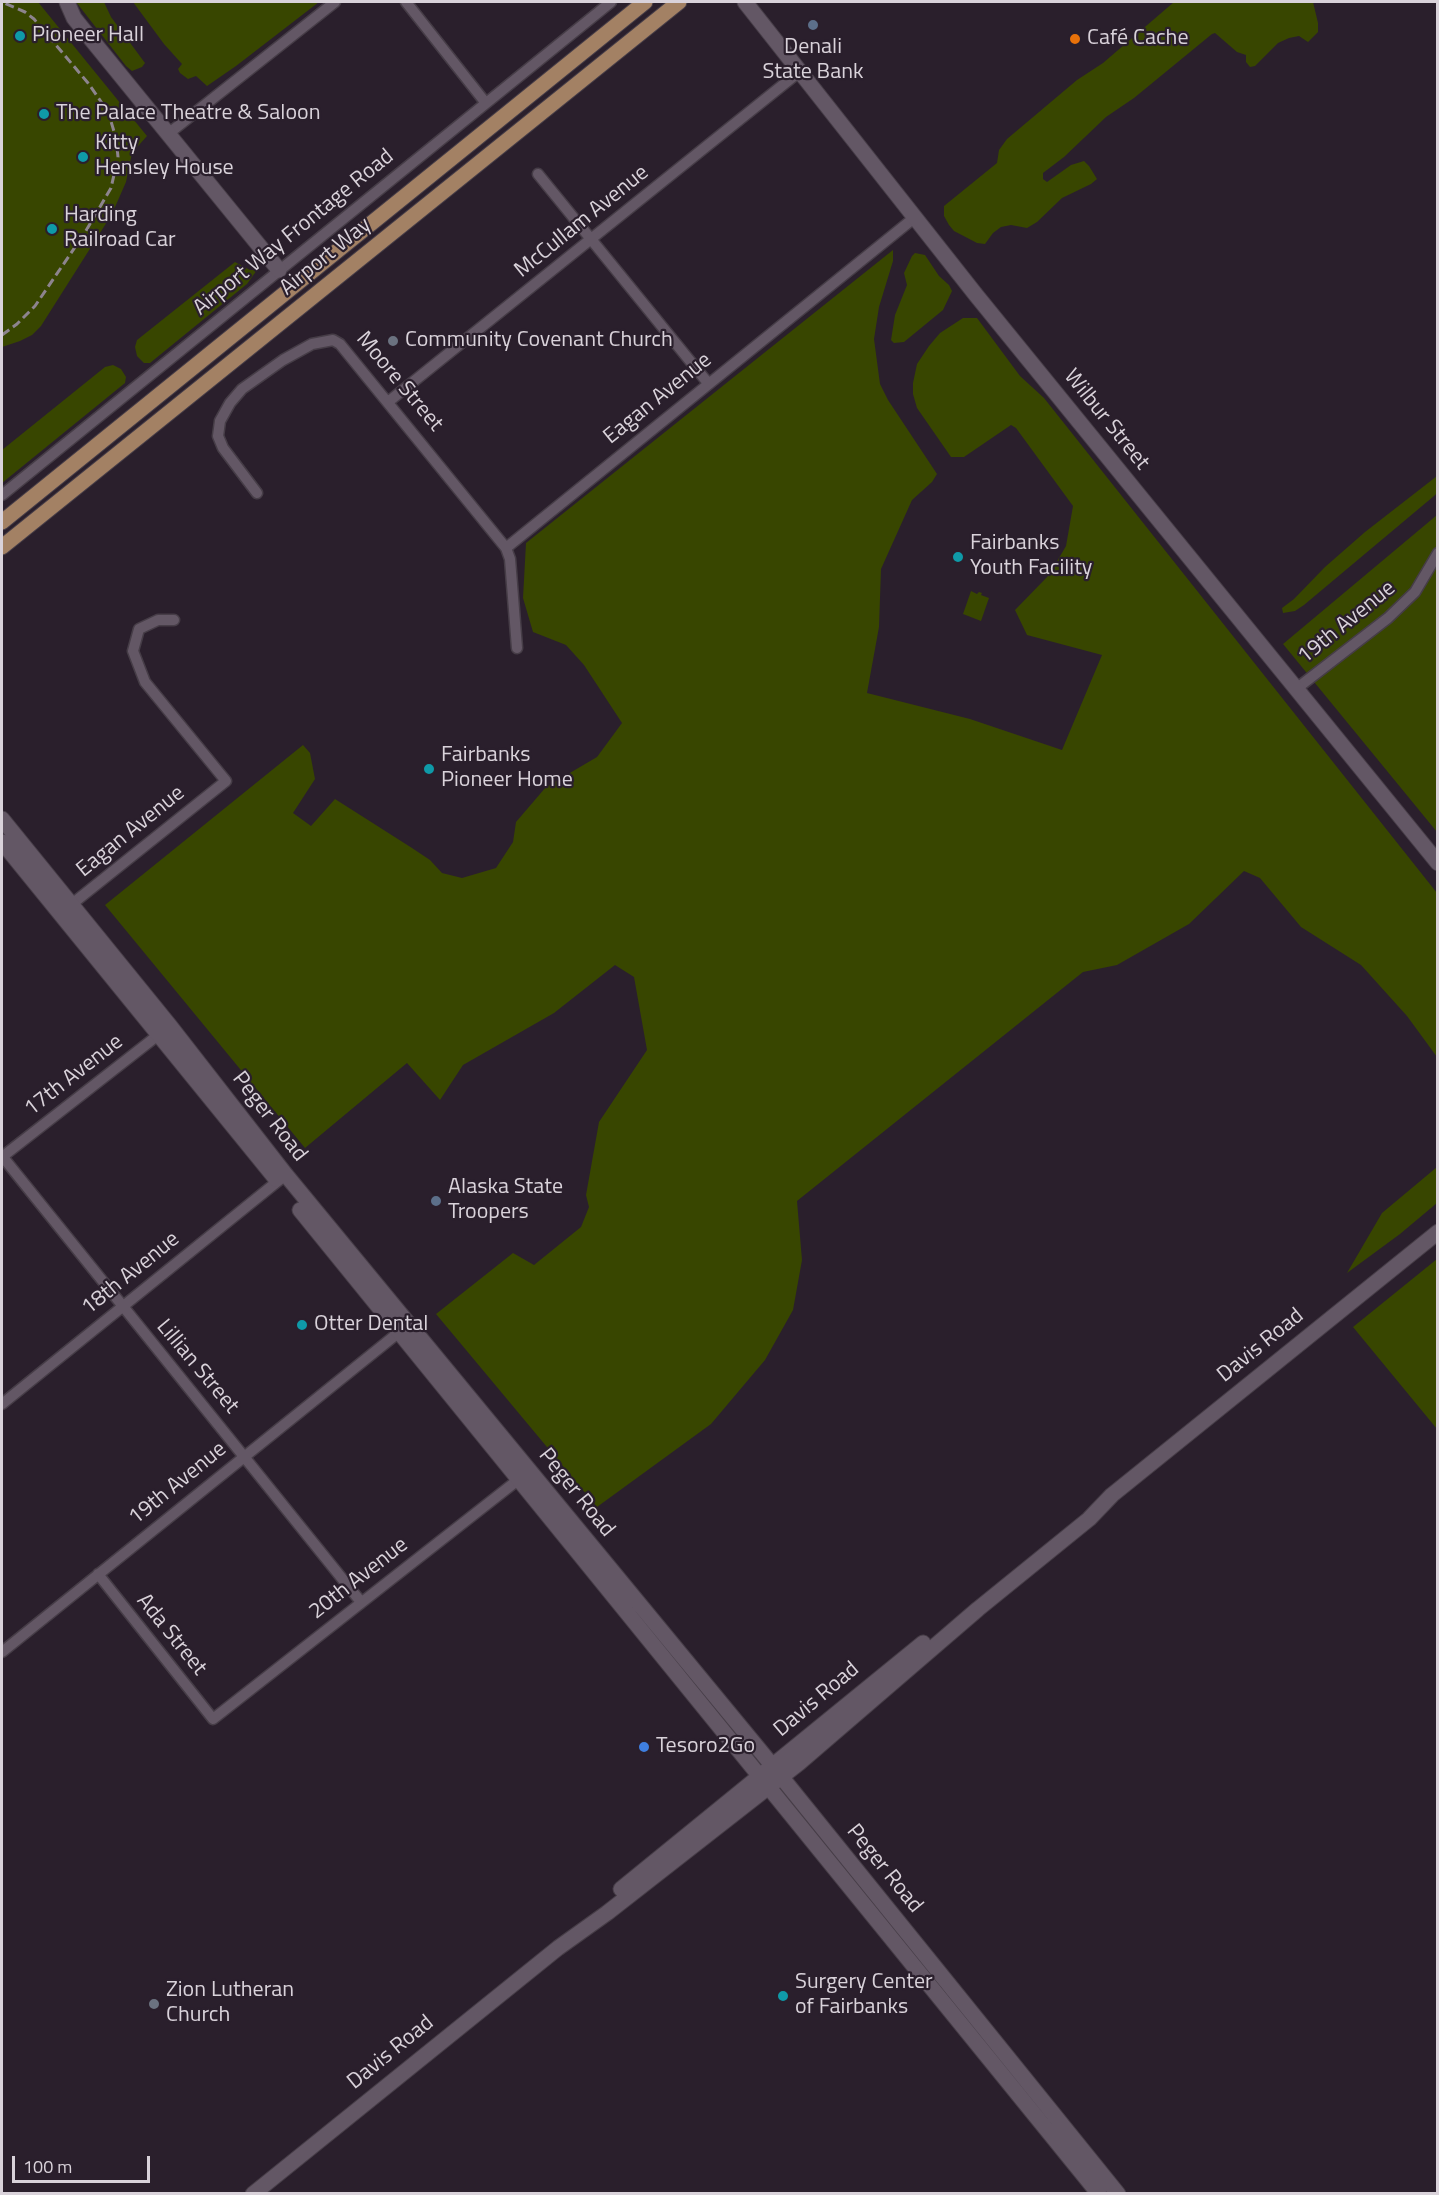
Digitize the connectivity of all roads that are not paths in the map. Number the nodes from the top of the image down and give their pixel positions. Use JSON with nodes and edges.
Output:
{"nodes":[{"id":1,"x":67,"y":2,"type":"edge"},
{"id":2,"x":335,"y":2,"type":"edge"},
{"id":3,"x":406,"y":2,"type":"edge"},
{"id":4,"x":610,"y":2,"type":"edge"},
{"id":5,"x":645,"y":2,"type":"edge"},
{"id":6,"x":679,"y":2,"type":"edge"},
{"id":7,"x":745,"y":2,"type":"edge"},
{"id":8,"x":799,"y":72,"type":"junction"},
{"id":9,"x":485,"y":102,"type":"junction"},
{"id":10,"x":168,"y":134,"type":"junction"},
{"id":11,"x":538,"y":174,"type":"dead end"},
{"id":12,"x":914,"y":218,"type":"junction"},
{"id":13,"x":592,"y":240,"type":"junction"},
{"id":14,"x":279,"y":270,"type":"junction"},
{"id":15,"x":708,"y":383,"type":"junction"},
{"id":16,"x":388,"y":402,"type":"junction"},
{"id":17,"x":257,"y":493,"type":"dead end"},
{"id":18,"x":2,"y":495,"type":"edge"},
{"id":19,"x":2,"y":522,"type":"edge"},
{"id":20,"x":2,"y":547,"type":"edge"},
{"id":21,"x":506,"y":548,"type":"junction"},
{"id":22,"x":1437,"y":553,"type":"edge"},
{"id":23,"x":174,"y":620,"type":"dead end"},
{"id":24,"x":517,"y":648,"type":"dead end"},
{"id":25,"x":1296,"y":689,"type":"junction"},
{"id":26,"x":2,"y":819,"type":"edge"},
{"id":27,"x":2,"y":842,"type":"edge"},
{"id":28,"x":1437,"y":863,"type":"edge"},
{"id":29,"x":66,"y":909,"type":"junction"},
{"id":30,"x":164,"y":1031,"type":"junction"},
{"id":31,"x":2,"y":1157,"type":"edge"},
{"id":32,"x":282,"y":1178,"type":"junction"},
{"id":33,"x":1437,"y":1232,"type":"edge"},
{"id":34,"x":121,"y":1306,"type":"junction"},
{"id":35,"x":404,"y":1328,"type":"junction"},
{"id":36,"x":2,"y":1404,"type":"edge"},
{"id":37,"x":245,"y":1455,"type":"junction"},
{"id":38,"x":524,"y":1475,"type":"junction"},
{"id":39,"x":98,"y":1574,"type":"junction"},
{"id":40,"x":362,"y":1602,"type":"junction"},
{"id":41,"x":2,"y":1652,"type":"edge"},
{"id":42,"x":213,"y":1719,"type":"joint"},
{"id":43,"x":770,"y":1776,"type":"junction"},
{"id":44,"x":253,"y":2193,"type":"edge"},
{"id":45,"x":1099,"y":2193,"type":"edge"},
{"id":46,"x":1118,"y":2193,"type":"edge"}],
"edges":[{"from":1,"to":10,"type":"street"},
{"from":2,"to":10,"type":"street"},
{"from":3,"to":9,"type":"street"},
{"from":4,"to":9,"type":"street","name":"Airport Way Frontage Road"},
{"from":5,"to":19,"type":"main road","name":"Airport Way"},
{"from":6,"to":20,"type":"main road","name":"Airport Way"},
{"from":7,"to":8,"type":"street","name":"Wilbur Street"},
{"from":8,"to":12,"type":"street","name":"Wilbur Street"},
{"from":8,"to":13,"type":"street","name":"McCullam Avenue"},
{"from":9,"to":14,"type":"street","name":"Airport Way Frontage Road"},
{"from":10,"to":14,"type":"street"},
{"from":11,"to":13,"type":"street"},
{"from":12,"to":15,"type":"street","name":"Eagan Avenue"},
{"from":12,"to":25,"type":"street","name":"Wilbur Street"},
{"from":13,"to":15,"type":"street"},
{"from":13,"to":16,"type":"street","name":"McCullam Avenue"},
{"from":14,"to":18,"type":"street","name":"Airport Way Frontage Road"},
{"from":15,"to":21,"type":"street","name":"Eagan Avenue"},
{"from":16,"to":17,"type":"street","name":"Moore Street"},
{"from":16,"to":21,"type":"street","name":"Moore Street"},
{"from":21,"to":24,"type":"street"},
{"from":22,"to":25,"type":"street","name":"19th Avenue"},
{"from":23,"to":29,"type":"street","name":"Eagan Avenue"},
{"from":25,"to":28,"type":"street","name":"Wilbur Street"},
{"from":26,"to":29,"type":"street","name":"Peger Road"},
{"from":27,"to":29,"type":"street","name":"Peger Road"},
{"from":29,"to":30,"type":"street","name":"Peger Road"},
{"from":30,"to":31,"type":"street","name":"17th Avenue"},
{"from":30,"to":32,"type":"street","name":"Peger Road"},
{"from":31,"to":34,"type":"street","name":"Lillian Street"},
{"from":32,"to":34,"type":"street","name":"18th Avenue"},
{"from":32,"to":35,"type":"street","name":"Peger Road"},
{"from":33,"to":43,"type":"street","name":"Davis Road"},
{"from":34,"to":36,"type":"street","name":"18th Avenue"},
{"from":34,"to":37,"type":"street","name":"Lillian Street"},
{"from":35,"to":37,"type":"street","name":"19th Avenue"},
{"from":35,"to":38,"type":"street","name":"Peger Road"},
{"from":37,"to":39,"type":"street","name":"19th Avenue"},
{"from":37,"to":40,"type":"street","name":"Lillian Street"},
{"from":38,"to":40,"type":"street","name":"20th Avenue"},
{"from":38,"to":43,"type":"street","name":"Peger Road"},
{"from":39,"to":41,"type":"street","name":"19th Avenue"},
{"from":39,"to":42,"type":"street","name":"Ada Street"},
{"from":40,"to":42,"type":"street","name":"20th Avenue"},
{"from":43,"to":44,"type":"street","name":"Davis Road"},
{"from":43,"to":45,"type":"street","name":"Peger Road"},
{"from":43,"to":46,"type":"street","name":"Peger Road"}]}
